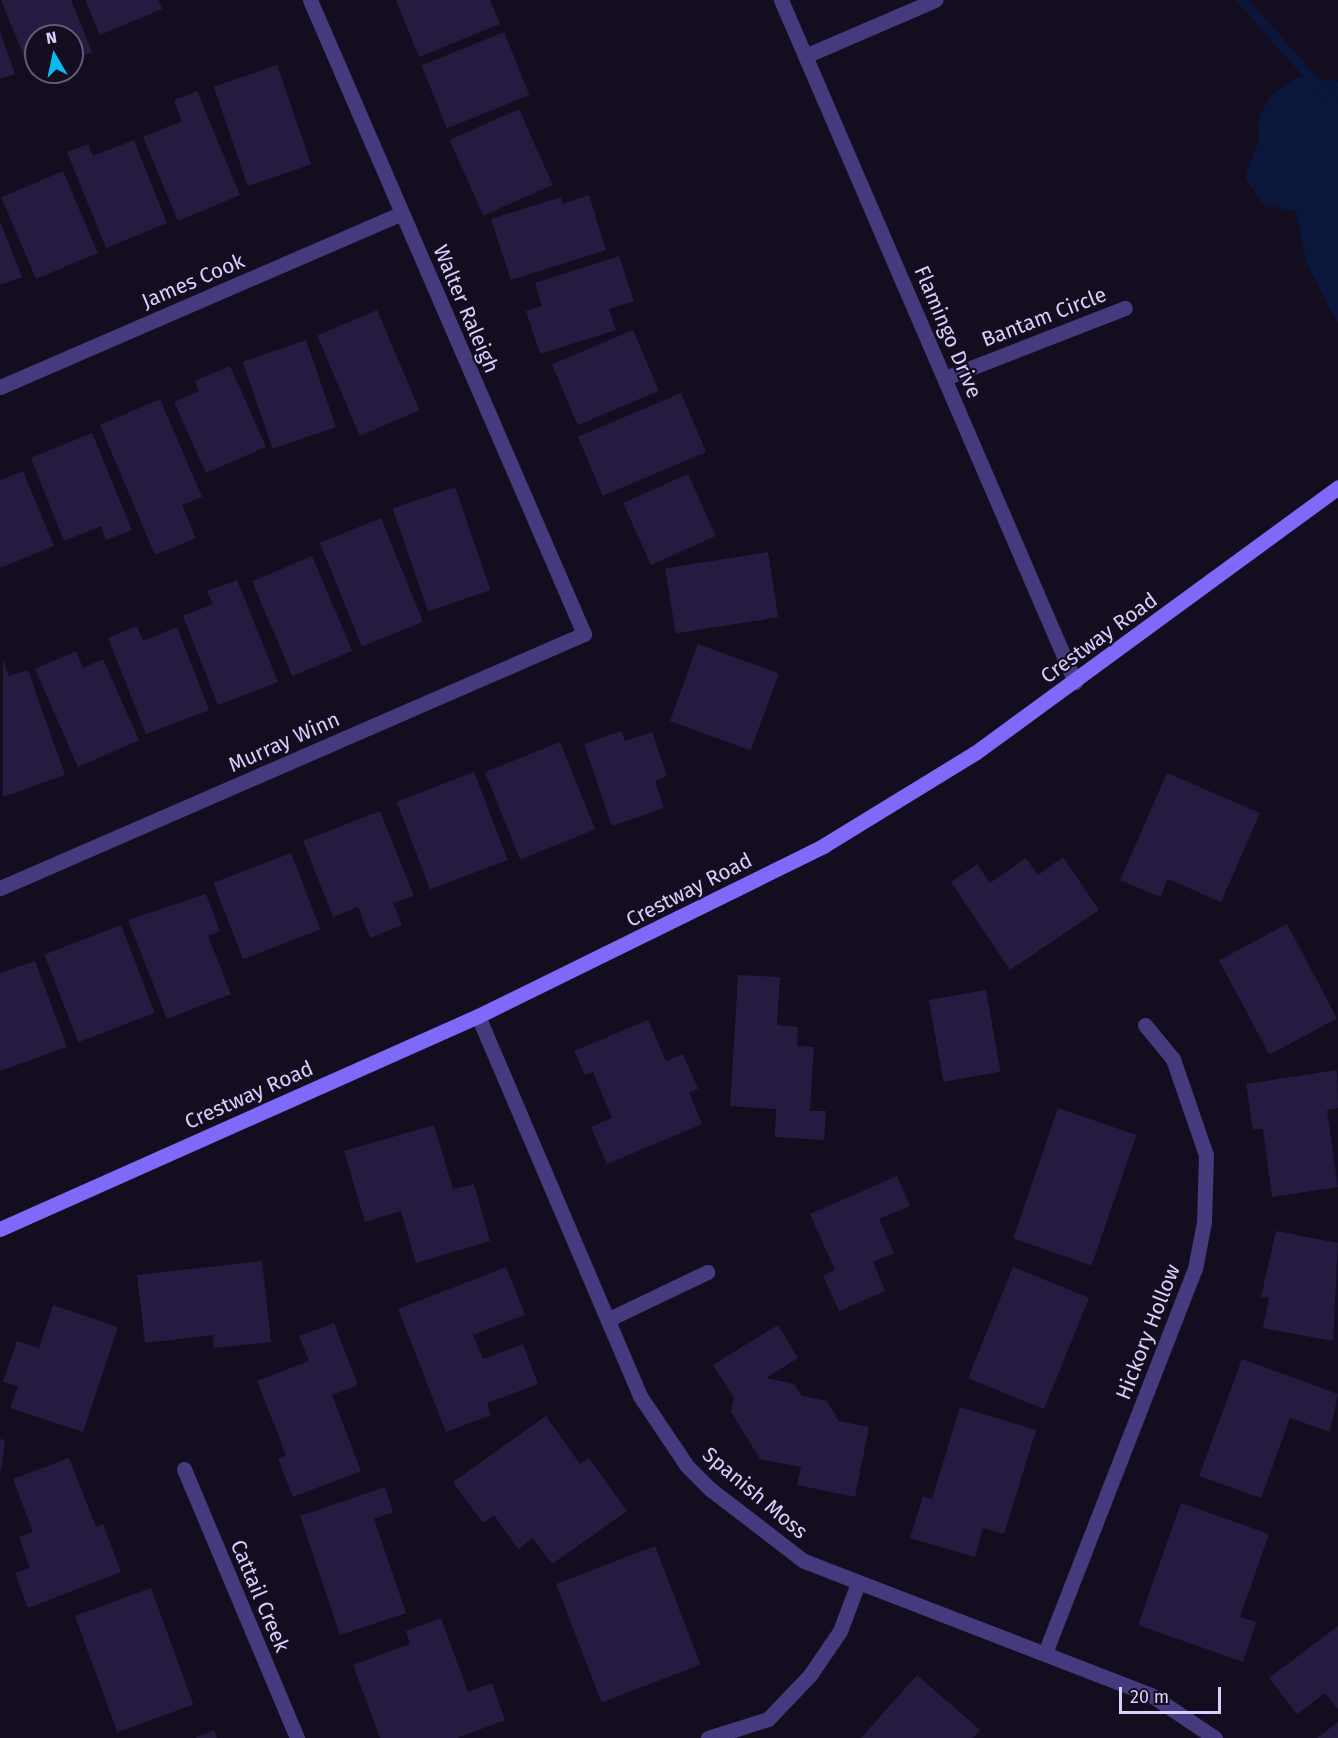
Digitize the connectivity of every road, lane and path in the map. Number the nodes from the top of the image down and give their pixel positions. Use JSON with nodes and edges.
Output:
{"nodes":[{"id":1,"x":310,"y":0,"type":"edge"},
{"id":2,"x":781,"y":0,"type":"edge"},
{"id":3,"x":935,"y":0,"type":"edge"},
{"id":4,"x":806,"y":56,"type":"junction"},
{"id":5,"x":402,"y":213,"type":"junction"},
{"id":6,"x":1125,"y":308,"type":"dead end"},
{"id":7,"x":945,"y":378,"type":"junction"},
{"id":8,"x":0,"y":387,"type":"edge"},
{"id":9,"x":1338,"y":487,"type":"edge"},
{"id":10,"x":584,"y":634,"type":"joint"},
{"id":11,"x":1075,"y":682,"type":"junction"},
{"id":12,"x":0,"y":888,"type":"edge"},
{"id":13,"x":478,"y":1016,"type":"junction"},
{"id":14,"x":1145,"y":1025,"type":"dead end"},
{"id":15,"x":0,"y":1229,"type":"edge"},
{"id":16,"x":707,"y":1272,"type":"dead end"},
{"id":17,"x":609,"y":1319,"type":"junction"},
{"id":18,"x":184,"y":1469,"type":"dead end"},
{"id":19,"x":858,"y":1583,"type":"junction"},
{"id":20,"x":1045,"y":1653,"type":"junction"},
{"id":21,"x":297,"y":1738,"type":"edge"},
{"id":22,"x":708,"y":1738,"type":"edge"},
{"id":23,"x":1215,"y":1738,"type":"edge"}],
"edges":[{"from":1,"to":5,"type":"street","name":"Walter Raleigh"},
{"from":2,"to":4,"type":"street","name":"Flamingo Drive"},
{"from":3,"to":4,"type":"street"},
{"from":4,"to":7,"type":"street","name":"Flamingo Drive"},
{"from":5,"to":8,"type":"street","name":"James Cook"},
{"from":5,"to":10,"type":"street","name":"Walter Raleigh"},
{"from":6,"to":7,"type":"street","name":"Bantam Circle"},
{"from":7,"to":11,"type":"street","name":"Flamingo Drive"},
{"from":9,"to":11,"type":"main road","name":"Crestway Road"},
{"from":10,"to":12,"type":"street","name":"Murray Winn"},
{"from":11,"to":13,"type":"main road","name":"Crestway Road"},
{"from":13,"to":15,"type":"main road","name":"Crestway Road"},
{"from":13,"to":17,"type":"street","name":"Spanish Moss"},
{"from":14,"to":20,"type":"street","name":"Hickory Hollow"},
{"from":16,"to":17,"type":"street"},
{"from":17,"to":19,"type":"street","name":"Spanish Moss"},
{"from":18,"to":21,"type":"street","name":"Cattail Creek"},
{"from":19,"to":20,"type":"street","name":"Spanish Moss"},
{"from":19,"to":22,"type":"street"},
{"from":20,"to":23,"type":"street","name":"Spanish Moss"}]}
